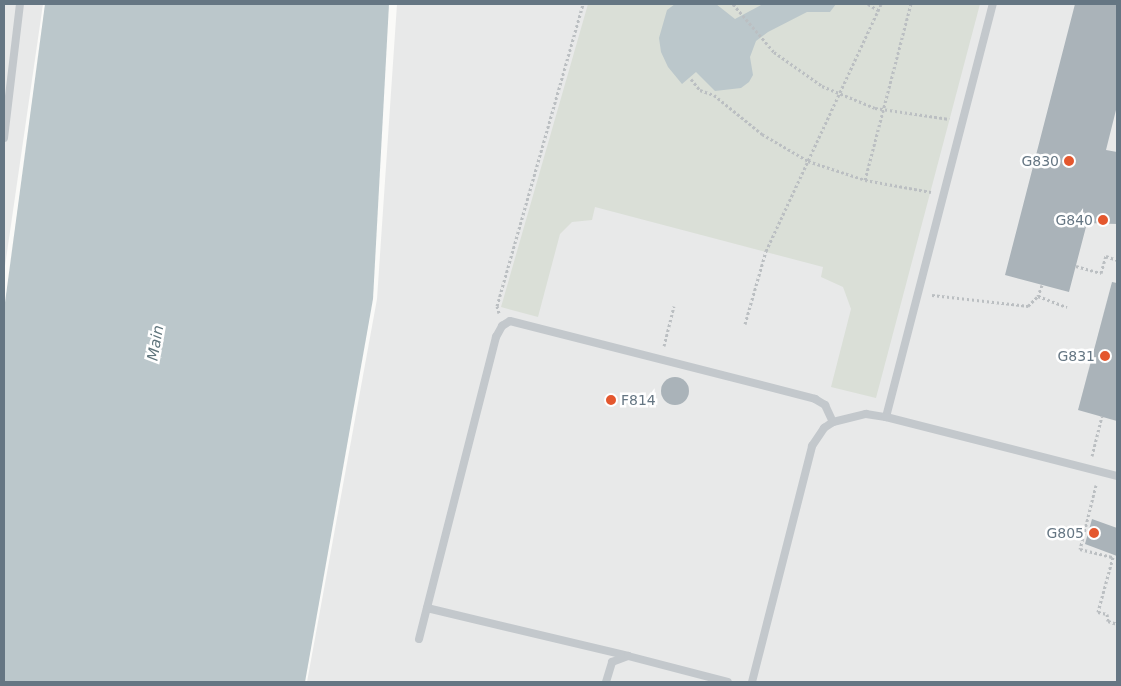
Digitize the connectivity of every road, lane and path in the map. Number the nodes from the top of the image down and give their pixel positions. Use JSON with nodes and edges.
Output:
{"nodes":[{"id":1,"x":20,"y":4,"type":"edge"},
{"id":2,"x":584,"y":4,"type":"edge"},
{"id":3,"x":733,"y":4,"type":"edge"},
{"id":4,"x":868,"y":4,"type":"edge"},
{"id":5,"x":881,"y":4,"type":"edge"},
{"id":6,"x":911,"y":4,"type":"edge"},
{"id":7,"x":993,"y":4,"type":"edge"},
{"id":8,"x":878,"y":10,"type":"junction"},
{"id":9,"x":691,"y":79,"type":"dead end"},
{"id":10,"x":840,"y":95,"type":"junction"},
{"id":11,"x":884,"y":110,"type":"junction"},
{"id":12,"x":962,"y":120,"type":"junction"},
{"id":13,"x":4,"y":138,"type":"edge"},
{"id":14,"x":808,"y":161,"type":"junction"},
{"id":15,"x":865,"y":180,"type":"junction"},
{"id":16,"x":944,"y":194,"type":"junction"},
{"id":17,"x":1117,"y":260,"type":"edge"},
{"id":18,"x":1076,"y":266,"type":"dead end"},
{"id":19,"x":1042,"y":285,"type":"dead end"},
{"id":20,"x":919,"y":293,"type":"junction"},
{"id":21,"x":1038,"y":296,"type":"junction"},
{"id":22,"x":674,"y":306,"type":"dead end"},
{"id":23,"x":1067,"y":307,"type":"dead end"},
{"id":24,"x":745,"y":324,"type":"dead end"},
{"id":25,"x":502,"y":326,"type":"junction"},
{"id":26,"x":661,"y":359,"type":"junction"},
{"id":27,"x":1102,"y":416,"type":"dead end"},
{"id":28,"x":886,"y":417,"type":"junction"},
{"id":29,"x":833,"y":422,"type":"junction"},
{"id":30,"x":1090,"y":468,"type":"junction"},
{"id":31,"x":1117,"y":476,"type":"edge"},
{"id":32,"x":427,"y":608,"type":"junction"},
{"id":33,"x":1117,"y":624,"type":"edge"},
{"id":34,"x":419,"y":639,"type":"dead end"},
{"id":35,"x":628,"y":656,"type":"junction"},
{"id":36,"x":606,"y":682,"type":"edge"},
{"id":37,"x":728,"y":682,"type":"edge"},
{"id":38,"x":752,"y":682,"type":"edge"}],
"edges":[{"from":1,"to":13,"type":"lane"},
{"from":2,"to":25,"type":"path"},
{"from":3,"to":10,"type":"path"},
{"from":4,"to":8,"type":"path"},
{"from":5,"to":8,"type":"path"},
{"from":6,"to":11,"type":"path"},
{"from":7,"to":12,"type":"lane"},
{"from":8,"to":10,"type":"path"},
{"from":9,"to":14,"type":"path"},
{"from":10,"to":11,"type":"path"},
{"from":10,"to":14,"type":"path"},
{"from":11,"to":12,"type":"path"},
{"from":11,"to":15,"type":"path"},
{"from":12,"to":16,"type":"lane"},
{"from":14,"to":15,"type":"path"},
{"from":14,"to":24,"type":"path"},
{"from":15,"to":16,"type":"path"},
{"from":16,"to":20,"type":"lane"},
{"from":17,"to":18,"type":"path"},
{"from":19,"to":21,"type":"path"},
{"from":20,"to":21,"type":"path"},
{"from":20,"to":28,"type":"lane"},
{"from":21,"to":23,"type":"path"},
{"from":22,"to":26,"type":"path"},
{"from":25,"to":26,"type":"lane"},
{"from":25,"to":32,"type":"lane"},
{"from":26,"to":29,"type":"lane"},
{"from":27,"to":30,"type":"path"},
{"from":28,"to":29,"type":"lane"},
{"from":28,"to":30,"type":"lane"},
{"from":29,"to":38,"type":"lane"},
{"from":30,"to":31,"type":"lane"},
{"from":30,"to":33,"type":"path"},
{"from":32,"to":34,"type":"lane"},
{"from":32,"to":35,"type":"lane"},
{"from":35,"to":36,"type":"lane"},
{"from":35,"to":37,"type":"lane"}]}
